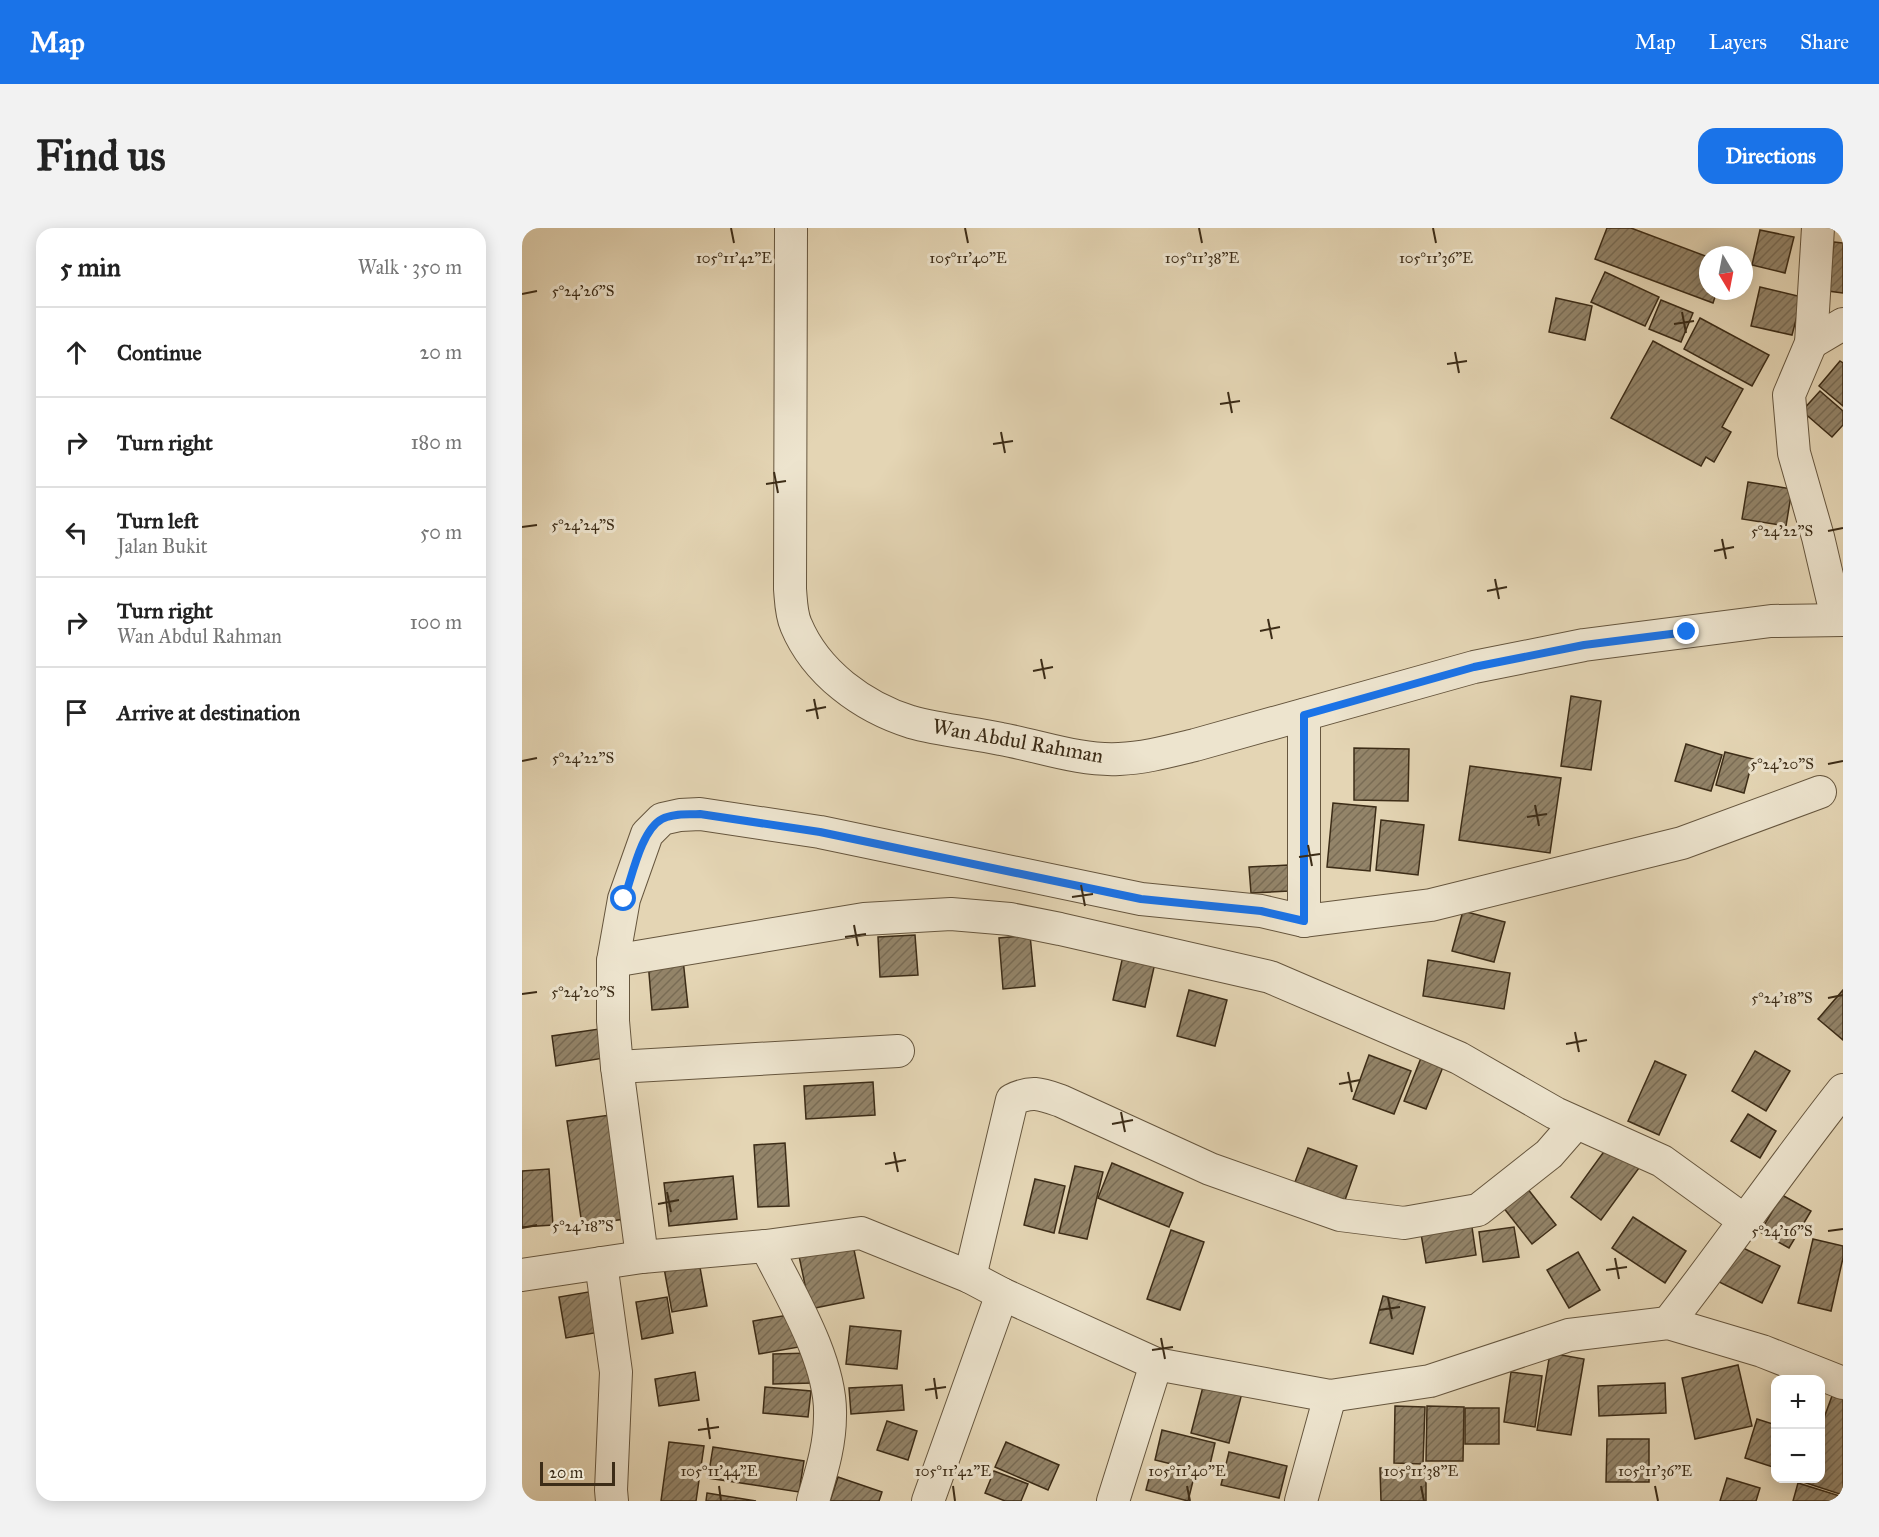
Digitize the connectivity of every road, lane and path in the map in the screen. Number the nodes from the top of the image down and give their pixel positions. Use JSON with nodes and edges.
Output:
{"nodes":[{"id":1,"x":791,"y":228,"type":"edge"},
{"id":2,"x":1818,"y":228,"type":"edge"},
{"id":3,"x":1843,"y":324,"type":"edge"},
{"id":4,"x":1812,"y":344,"type":"junction"},
{"id":5,"x":1840,"y":619,"type":"edge"},
{"id":6,"x":1304,"y":715,"type":"junction"},
{"id":7,"x":1820,"y":792,"type":"dead end"},
{"id":8,"x":1304,"y":921,"type":"junction"},
{"id":9,"x":613,"y":961,"type":"junction"},
{"id":10,"x":898,"y":1051,"type":"dead end"},
{"id":11,"x":617,"y":1067,"type":"junction"},
{"id":12,"x":1843,"y":1090,"type":"edge"},
{"id":13,"x":1576,"y":1123,"type":"junction"},
{"id":14,"x":1745,"y":1221,"type":"junction"},
{"id":15,"x":766,"y":1246,"type":"junction"},
{"id":16,"x":642,"y":1257,"type":"junction"},
{"id":17,"x":601,"y":1263,"type":"junction"},
{"id":18,"x":522,"y":1275,"type":"edge"},
{"id":19,"x":970,"y":1277,"type":"junction"},
{"id":20,"x":1002,"y":1294,"type":"junction"},
{"id":21,"x":1668,"y":1323,"type":"junction"},
{"id":22,"x":1156,"y":1364,"type":"junction"},
{"id":23,"x":1843,"y":1383,"type":"edge"},
{"id":24,"x":1330,"y":1396,"type":"junction"},
{"id":25,"x":612,"y":1501,"type":"edge"},
{"id":26,"x":813,"y":1501,"type":"edge"},
{"id":27,"x":928,"y":1501,"type":"edge"},
{"id":28,"x":1113,"y":1501,"type":"edge"},
{"id":29,"x":1301,"y":1501,"type":"edge"}],
"edges":[{"from":1,"to":6,"type":"street","name":"Wan Abdul Rahman"},
{"from":2,"to":4,"type":"street"},
{"from":3,"to":4,"type":"street"},
{"from":4,"to":5,"type":"street"},
{"from":5,"to":6,"type":"street","name":"Wan Abdul Rahman"},
{"from":6,"to":8,"type":"street"},
{"from":7,"to":8,"type":"street"},
{"from":8,"to":9,"type":"street"},
{"from":9,"to":11,"type":"street"},
{"from":9,"to":13,"type":"street"},
{"from":10,"to":11,"type":"street"},
{"from":11,"to":16,"type":"street"},
{"from":12,"to":14,"type":"street"},
{"from":13,"to":14,"type":"street"},
{"from":13,"to":19,"type":"street"},
{"from":14,"to":21,"type":"street"},
{"from":15,"to":16,"type":"street"},
{"from":15,"to":19,"type":"street"},
{"from":15,"to":26,"type":"street"},
{"from":16,"to":17,"type":"street"},
{"from":17,"to":18,"type":"street"},
{"from":17,"to":25,"type":"street"},
{"from":19,"to":20,"type":"street"},
{"from":20,"to":22,"type":"street"},
{"from":20,"to":27,"type":"street"},
{"from":21,"to":23,"type":"street"},
{"from":21,"to":24,"type":"street"},
{"from":22,"to":24,"type":"street"},
{"from":22,"to":28,"type":"street"},
{"from":24,"to":29,"type":"street"}]}
